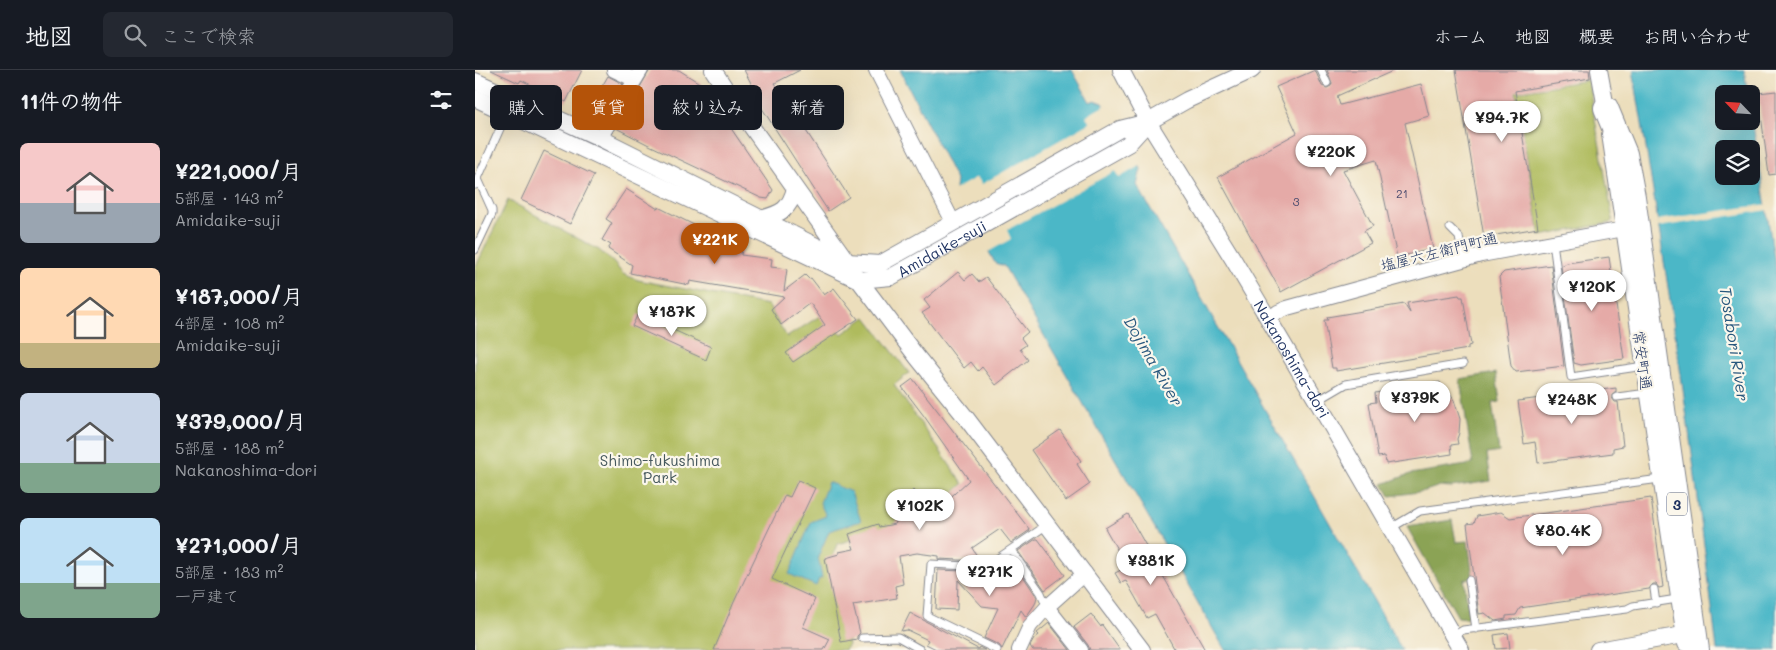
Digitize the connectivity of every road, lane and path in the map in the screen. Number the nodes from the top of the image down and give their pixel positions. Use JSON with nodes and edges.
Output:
{"nodes":[{"id":1,"x":614,"y":70,"type":"edge"},
{"id":2,"x":713,"y":70,"type":"edge"},
{"id":3,"x":876,"y":70,"type":"edge"},
{"id":4,"x":1121,"y":70,"type":"edge"},
{"id":5,"x":1321,"y":70,"type":"edge"},
{"id":6,"x":1599,"y":70,"type":"edge"},
{"id":7,"x":1243,"y":72,"type":"edge"},
{"id":8,"x":638,"y":75,"type":"edge"},
{"id":9,"x":475,"y":81,"type":"edge"},
{"id":10,"x":1327,"y":83,"type":"dead end"},
{"id":11,"x":490,"y":92,"type":"edge"},
{"id":12,"x":475,"y":98,"type":"edge"},
{"id":13,"x":490,"y":101,"type":"edge"},
{"id":14,"x":1606,"y":108,"type":"junction"},
{"id":15,"x":1148,"y":122,"type":"junction"},
{"id":16,"x":562,"y":124,"type":"edge"},
{"id":17,"x":499,"y":130,"type":"edge"},
{"id":18,"x":558,"y":130,"type":"edge"},
{"id":19,"x":600,"y":138,"type":"junction"},
{"id":20,"x":476,"y":182,"type":"edge"},
{"id":21,"x":795,"y":189,"type":"junction"},
{"id":22,"x":761,"y":219,"type":"junction"},
{"id":23,"x":953,"y":222,"type":"junction"},
{"id":24,"x":1450,"y":228,"type":"dead end"},
{"id":25,"x":1623,"y":229,"type":"junction"},
{"id":26,"x":1553,"y":242,"type":"junction"},
{"id":27,"x":475,"y":250,"type":"edge"},
{"id":28,"x":832,"y":254,"type":"junction"},
{"id":29,"x":1463,"y":259,"type":"junction"},
{"id":30,"x":847,"y":262,"type":"junction"},
{"id":31,"x":894,"y":276,"type":"junction"},
{"id":32,"x":859,"y":280,"type":"junction"},
{"id":33,"x":1268,"y":319,"type":"junction"},
{"id":34,"x":1650,"y":362,"type":"junction"},
{"id":35,"x":1463,"y":364,"type":"dead end"},
{"id":36,"x":1648,"y":393,"type":"junction"},
{"id":37,"x":1617,"y":397,"type":"dead end"},
{"id":38,"x":1317,"y":401,"type":"junction"},
{"id":39,"x":1660,"y":479,"type":"junction"},
{"id":40,"x":1048,"y":524,"type":"junction"},
{"id":41,"x":1390,"y":528,"type":"junction"},
{"id":42,"x":1011,"y":550,"type":"junction"},
{"id":43,"x":1085,"y":573,"type":"junction"},
{"id":44,"x":1469,"y":580,"type":"dead end"},
{"id":45,"x":1654,"y":589,"type":"dead end"},
{"id":46,"x":1677,"y":599,"type":"junction"},
{"id":47,"x":1656,"y":603,"type":"junction"},
{"id":48,"x":1047,"y":607,"type":"junction"},
{"id":49,"x":1476,"y":628,"type":"junction"},
{"id":50,"x":861,"y":638,"type":"dead end"},
{"id":51,"x":1457,"y":643,"type":"edge"},
{"id":52,"x":1689,"y":645,"type":"edge"},
{"id":53,"x":921,"y":650,"type":"edge"},
{"id":54,"x":997,"y":650,"type":"edge"},
{"id":55,"x":1019,"y":650,"type":"edge"},
{"id":56,"x":1081,"y":650,"type":"edge"},
{"id":57,"x":1142,"y":650,"type":"edge"},
{"id":58,"x":1598,"y":650,"type":"edge"}],
"edges":[{"from":1,"to":8,"type":"street"},
{"from":2,"to":21,"type":"street"},
{"from":3,"to":23,"type":"street"},
{"from":4,"to":15,"type":"street","name":"Nakanoshima-dori"},
{"from":5,"to":10,"type":"lane"},
{"from":6,"to":14,"type":"street","name":"常安町通"},
{"from":7,"to":15,"type":"street","name":"Amidaike-suji"},
{"from":8,"to":19,"type":"street"},
{"from":9,"to":11,"type":"street","name":"Amidaike-suji"},
{"from":12,"to":13,"type":"street","name":"Amidaike-suji"},
{"from":14,"to":25,"type":"street","name":"常安町通"},
{"from":14,"to":34,"type":"highway","number":"3"},
{"from":15,"to":23,"type":"street","name":"Amidaike-suji"},
{"from":15,"to":31,"type":"street","name":"Amidaike-suji"},
{"from":15,"to":33,"type":"street","name":"Nakanoshima-dori"},
{"from":16,"to":19,"type":"street","name":"Amidaike-suji"},
{"from":17,"to":20,"type":"lane"},
{"from":18,"to":32,"type":"street","name":"Amidaike-suji"},
{"from":19,"to":22,"type":"street","name":"Amidaike-suji"},
{"from":20,"to":27,"type":"lane"},
{"from":21,"to":22,"type":"street"},
{"from":21,"to":30,"type":"street"},
{"from":22,"to":28,"type":"street","name":"Amidaike-suji"},
{"from":23,"to":30,"type":"street","name":"Amidaike-suji"},
{"from":24,"to":29,"type":"lane"},
{"from":25,"to":26,"type":"street","name":"塩屋六左衛門町通"},
{"from":25,"to":34,"type":"street","name":"常安町通"},
{"from":26,"to":29,"type":"street","name":"塩屋六左衛門町通"},
{"from":26,"to":34,"type":"lane"},
{"from":28,"to":30,"type":"street","name":"Amidaike-suji"},
{"from":28,"to":32,"type":"street"},
{"from":29,"to":33,"type":"street","name":"塩屋六左衛門町通"},
{"from":30,"to":31,"type":"street"},
{"from":30,"to":32,"type":"street"},
{"from":31,"to":32,"type":"street","name":"Amidaike-suji"},
{"from":32,"to":40,"type":"street"},
{"from":33,"to":38,"type":"street","name":"Nakanoshima-dori"},
{"from":34,"to":36,"type":"street","name":"常安町通"},
{"from":34,"to":52,"type":"highway","number":"3"},
{"from":35,"to":38,"type":"lane"},
{"from":36,"to":37,"type":"lane"},
{"from":36,"to":39,"type":"street","name":"常安町通"},
{"from":38,"to":41,"type":"street","name":"Nakanoshima-dori"},
{"from":39,"to":41,"type":"lane"},
{"from":39,"to":46,"type":"street","name":"常安町通"},
{"from":40,"to":42,"type":"lane"},
{"from":40,"to":43,"type":"street"},
{"from":41,"to":51,"type":"street","name":"Nakanoshima-dori"},
{"from":42,"to":48,"type":"lane"},
{"from":42,"to":54,"type":"lane"},
{"from":43,"to":48,"type":"street"},
{"from":43,"to":57,"type":"street"},
{"from":44,"to":49,"type":"lane"},
{"from":45,"to":47,"type":"lane"},
{"from":46,"to":47,"type":"lane"},
{"from":46,"to":52,"type":"street","name":"常安町通"},
{"from":47,"to":49,"type":"lane"},
{"from":48,"to":55,"type":"street"},
{"from":48,"to":56,"type":"street"},
{"from":49,"to":51,"type":"lane"},
{"from":50,"to":53,"type":"lane"},
{"from":52,"to":58,"type":"street"}]}
